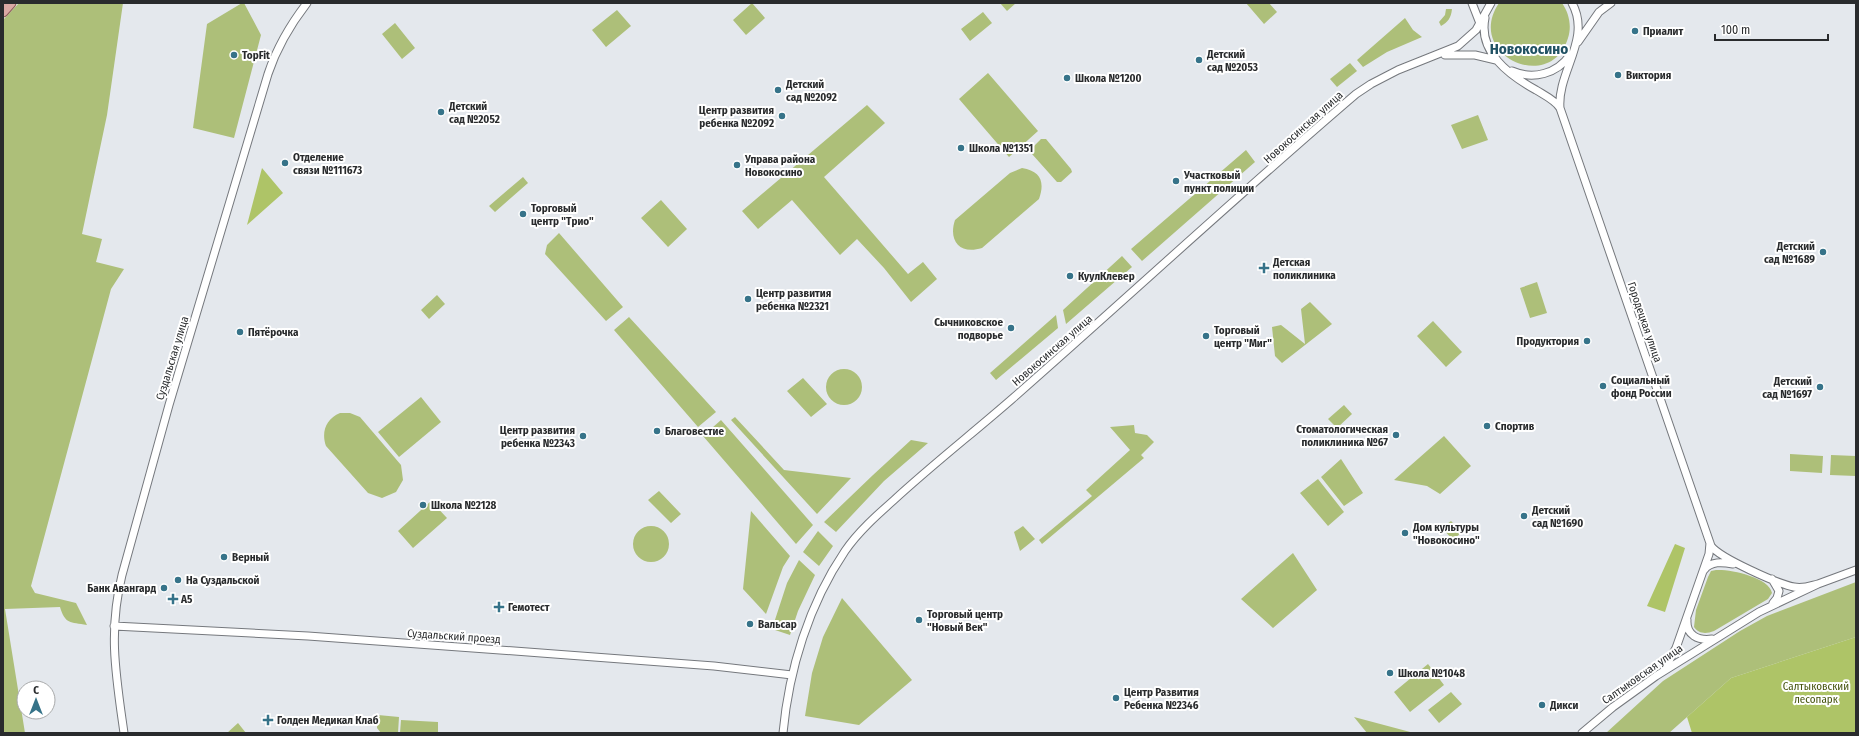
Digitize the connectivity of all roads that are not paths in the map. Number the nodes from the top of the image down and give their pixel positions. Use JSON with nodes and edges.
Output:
{"nodes":[{"id":1,"x":11,"y":3,"type":"edge"},
{"id":2,"x":308,"y":3,"type":"edge"},
{"id":3,"x":1472,"y":3,"type":"edge"},
{"id":4,"x":1610,"y":3,"type":"edge"},
{"id":5,"x":1491,"y":4,"type":"edge"},
{"id":6,"x":1573,"y":4,"type":"edge"},
{"id":7,"x":3,"y":12,"type":"edge"},
{"id":8,"x":1480,"y":23,"type":"junction"},
{"id":9,"x":1486,"y":41,"type":"junction"},
{"id":10,"x":1575,"y":48,"type":"junction"},
{"id":11,"x":1433,"y":57,"type":"junction"},
{"id":12,"x":1497,"y":60,"type":"junction"},
{"id":13,"x":1504,"y":67,"type":"junction"},
{"id":14,"x":1560,"y":108,"type":"junction"},
{"id":15,"x":1710,"y":542,"type":"junction"},
{"id":16,"x":1748,"y":568,"type":"junction"},
{"id":17,"x":1856,"y":570,"type":"edge"},
{"id":18,"x":1702,"y":574,"type":"junction"},
{"id":19,"x":1768,"y":577,"type":"junction"},
{"id":20,"x":1818,"y":584,"type":"junction"},
{"id":21,"x":1690,"y":608,"type":"junction"},
{"id":22,"x":1759,"y":612,"type":"junction"},
{"id":23,"x":114,"y":626,"type":"junction"},
{"id":24,"x":1717,"y":638,"type":"junction"},
{"id":25,"x":792,"y":675,"type":"junction"},
{"id":26,"x":1658,"y":675,"type":"junction"},
{"id":27,"x":124,"y":733,"type":"edge"},
{"id":28,"x":783,"y":733,"type":"edge"},
{"id":29,"x":1582,"y":733,"type":"edge"}],
"edges":[{"from":1,"to":7,"type":"main road"},
{"from":2,"to":23,"type":"street","name":"Суздальская улица"},
{"from":3,"to":8,"type":"street"},
{"from":4,"to":10,"type":"street"},
{"from":5,"to":8,"type":"street","name":"Новокосинская улица"},
{"from":5,"to":9,"type":"street"},
{"from":6,"to":10,"type":"street"},
{"from":8,"to":9,"type":"street"},
{"from":8,"to":11,"type":"street","name":"Новокосинская улица"},
{"from":9,"to":12,"type":"street"},
{"from":10,"to":13,"type":"street"},
{"from":10,"to":14,"type":"street"},
{"from":11,"to":12,"type":"street"},
{"from":11,"to":25,"type":"street","name":"Новокосинская улица"},
{"from":12,"to":13,"type":"street"},
{"from":13,"to":14,"type":"street"},
{"from":14,"to":15,"type":"street","name":"Городецкая улица"},
{"from":15,"to":16,"type":"street"},
{"from":15,"to":18,"type":"street"},
{"from":16,"to":18,"type":"street"},
{"from":16,"to":19,"type":"street"},
{"from":17,"to":20,"type":"street","name":"Салтыковская улица"},
{"from":18,"to":21,"type":"street"},
{"from":19,"to":20,"type":"street"},
{"from":19,"to":22,"type":"street"},
{"from":20,"to":22,"type":"street","name":"Салтыковская улица"},
{"from":21,"to":24,"type":"street","name":"Салтыковская улица"},
{"from":21,"to":26,"type":"street"},
{"from":22,"to":24,"type":"street","name":"Салтыковская улица"},
{"from":23,"to":25,"type":"street","name":"Суздальский проезд"},
{"from":23,"to":27,"type":"street","name":"Суздальская улица"},
{"from":24,"to":26,"type":"street","name":"Салтыковская улица"},
{"from":25,"to":28,"type":"street","name":"Новокосинская улица"},
{"from":26,"to":29,"type":"street","name":"Салтыковская улица"}]}
